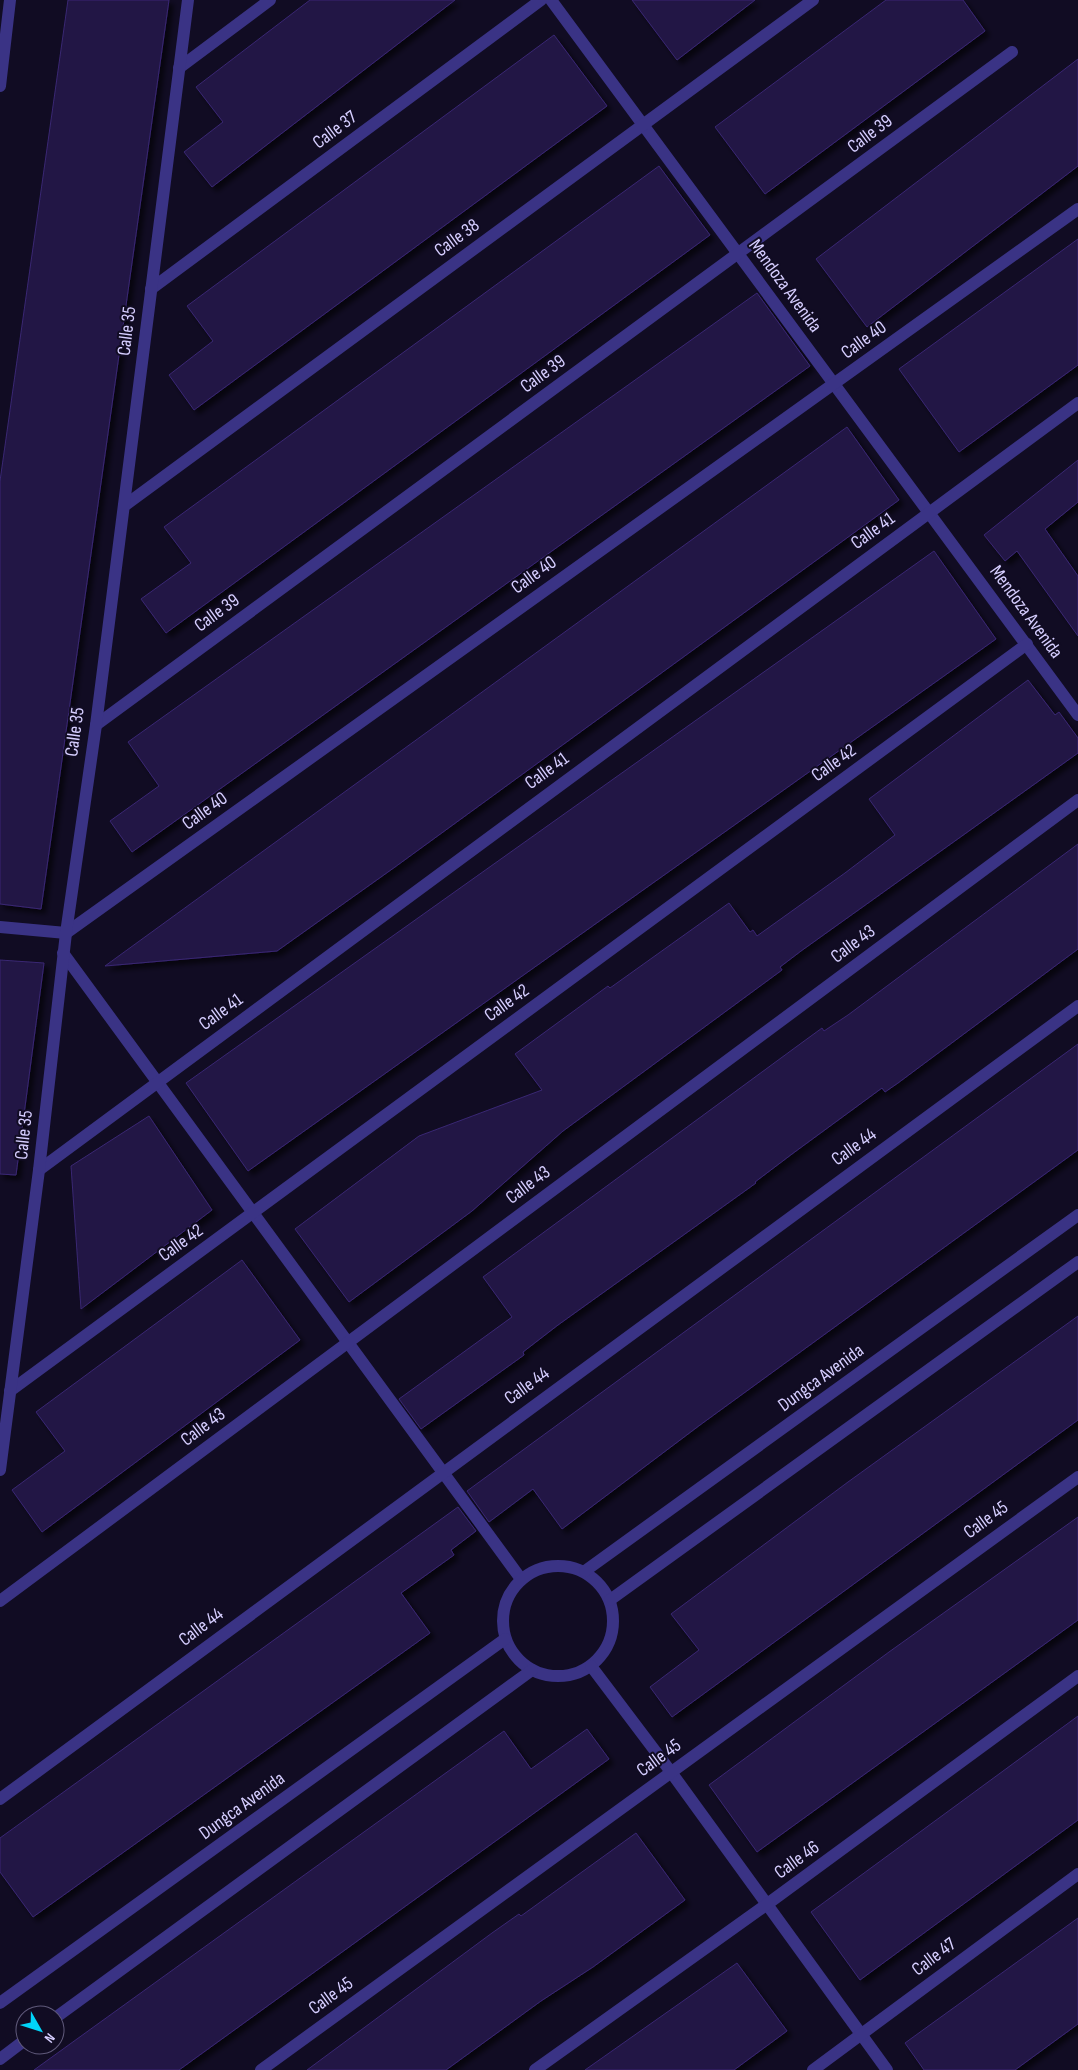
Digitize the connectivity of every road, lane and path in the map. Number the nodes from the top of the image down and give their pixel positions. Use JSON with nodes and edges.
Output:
{"nodes":[{"id":1,"x":0,"y":0,"type":"edge"},
{"id":2,"x":10,"y":0,"type":"edge"},
{"id":3,"x":188,"y":0,"type":"edge"},
{"id":4,"x":270,"y":0,"type":"edge"},
{"id":5,"x":541,"y":0,"type":"edge"},
{"id":6,"x":552,"y":0,"type":"edge"},
{"id":7,"x":813,"y":0,"type":"edge"},
{"id":8,"x":1012,"y":52,"type":"dead end"},
{"id":9,"x":179,"y":68,"type":"junction"},
{"id":10,"x":0,"y":86,"type":"edge"},
{"id":11,"x":643,"y":125,"type":"junction"},
{"id":12,"x":1078,"y":209,"type":"edge"},
{"id":13,"x":739,"y":254,"type":"junction"},
{"id":14,"x":151,"y":289,"type":"junction"},
{"id":15,"x":834,"y":384,"type":"junction"},
{"id":16,"x":1078,"y":403,"type":"edge"},
{"id":17,"x":124,"y":506,"type":"junction"},
{"id":18,"x":929,"y":513,"type":"junction"},
{"id":19,"x":1026,"y":644,"type":"junction"},
{"id":20,"x":1078,"y":714,"type":"edge"},
{"id":21,"x":96,"y":725,"type":"junction"},
{"id":22,"x":1078,"y":800,"type":"edge"},
{"id":23,"x":0,"y":927,"type":"edge"},
{"id":24,"x":66,"y":933,"type":"junction"},
{"id":25,"x":63,"y":953,"type":"junction"},
{"id":26,"x":1078,"y":1006,"type":"edge"},
{"id":27,"x":158,"y":1082,"type":"junction"},
{"id":28,"x":39,"y":1170,"type":"junction"},
{"id":29,"x":254,"y":1212,"type":"junction"},
{"id":30,"x":1078,"y":1215,"type":"edge"},
{"id":31,"x":1078,"y":1262,"type":"edge"},
{"id":32,"x":349,"y":1342,"type":"junction"},
{"id":33,"x":10,"y":1392,"type":"junction"},
{"id":34,"x":0,"y":1470,"type":"edge"},
{"id":35,"x":443,"y":1471,"type":"junction"},
{"id":36,"x":1078,"y":1477,"type":"edge"},
{"id":37,"x":585,"y":1571,"type":"junction"},
{"id":38,"x":521,"y":1579,"type":"junction"},
{"id":39,"x":610,"y":1600,"type":"junction"},
{"id":40,"x":0,"y":1601,"type":"edge"},
{"id":41,"x":505,"y":1639,"type":"junction"},
{"id":42,"x":591,"y":1666,"type":"junction"},
{"id":43,"x":532,"y":1670,"type":"junction"},
{"id":44,"x":1078,"y":1676,"type":"edge"},
{"id":45,"x":671,"y":1772,"type":"junction"},
{"id":46,"x":0,"y":1799,"type":"edge"},
{"id":47,"x":1078,"y":1874,"type":"edge"},
{"id":48,"x":766,"y":1905,"type":"junction"},
{"id":49,"x":0,"y":2003,"type":"edge"},
{"id":50,"x":65,"y":2011,"type":"edge"},
{"id":51,"x":862,"y":2034,"type":"junction"},
{"id":52,"x":15,"y":2048,"type":"edge"},
{"id":53,"x":0,"y":2059,"type":"edge"},
{"id":54,"x":261,"y":2070,"type":"edge"},
{"id":55,"x":535,"y":2070,"type":"edge"},
{"id":56,"x":813,"y":2070,"type":"edge"},
{"id":57,"x":887,"y":2070,"type":"edge"}],
"edges":[{"from":1,"to":2,"type":"street"},
{"from":2,"to":10,"type":"street"},
{"from":3,"to":9,"type":"street","name":"Calle 35"},
{"from":4,"to":9,"type":"street"},
{"from":5,"to":14,"type":"street","name":"Calle 37"},
{"from":6,"to":11,"type":"street","name":"Mendoza Avenida"},
{"from":7,"to":11,"type":"street","name":"Calle 38"},
{"from":8,"to":13,"type":"street","name":"Calle 39"},
{"from":9,"to":14,"type":"street","name":"Calle 35"},
{"from":11,"to":13,"type":"street","name":"Mendoza Avenida"},
{"from":11,"to":17,"type":"street","name":"Calle 38"},
{"from":12,"to":15,"type":"street","name":"Calle 40"},
{"from":13,"to":15,"type":"street","name":"Mendoza Avenida"},
{"from":13,"to":21,"type":"street","name":"Calle 39"},
{"from":14,"to":17,"type":"street","name":"Calle 35"},
{"from":15,"to":18,"type":"street","name":"Mendoza Avenida"},
{"from":15,"to":24,"type":"street","name":"Calle 40"},
{"from":16,"to":18,"type":"street","name":"Calle 41"},
{"from":17,"to":21,"type":"street","name":"Calle 35"},
{"from":18,"to":19,"type":"street","name":"Mendoza Avenida"},
{"from":18,"to":27,"type":"street","name":"Calle 41"},
{"from":19,"to":20,"type":"street","name":"Mendoza Avenida"},
{"from":19,"to":29,"type":"street","name":"Calle 42"},
{"from":21,"to":24,"type":"street","name":"Calle 35"},
{"from":22,"to":32,"type":"street","name":"Calle 43"},
{"from":23,"to":24,"type":"street"},
{"from":24,"to":25,"type":"street","name":"Calle 35"},
{"from":25,"to":27,"type":"street"},
{"from":25,"to":28,"type":"street","name":"Calle 35"},
{"from":26,"to":35,"type":"street","name":"Calle 44"},
{"from":27,"to":28,"type":"street","name":"Calle 41"},
{"from":27,"to":29,"type":"street"},
{"from":28,"to":33,"type":"street","name":"Calle 35"},
{"from":29,"to":32,"type":"street"},
{"from":29,"to":33,"type":"street","name":"Calle 42"},
{"from":30,"to":37,"type":"street","name":"Dungca Avenida"},
{"from":31,"to":39,"type":"street"},
{"from":32,"to":35,"type":"street"},
{"from":32,"to":40,"type":"street","name":"Calle 43"},
{"from":33,"to":34,"type":"street","name":"Calle 35"},
{"from":35,"to":38,"type":"street"},
{"from":35,"to":46,"type":"street","name":"Calle 44"},
{"from":36,"to":45,"type":"street","name":"Calle 45"},
{"from":37,"to":38,"type":"street"},
{"from":37,"to":39,"type":"street"},
{"from":38,"to":41,"type":"street"},
{"from":39,"to":42,"type":"street"},
{"from":41,"to":43,"type":"street"},
{"from":41,"to":49,"type":"street","name":"Dungca Avenida"},
{"from":42,"to":43,"type":"street"},
{"from":42,"to":45,"type":"street"},
{"from":43,"to":50,"type":"street"},
{"from":44,"to":48,"type":"street","name":"Calle 46"},
{"from":45,"to":48,"type":"street"},
{"from":45,"to":54,"type":"street","name":"Calle 45"},
{"from":47,"to":51,"type":"street","name":"Calle 47"},
{"from":48,"to":51,"type":"street"},
{"from":48,"to":55,"type":"street","name":"Calle 46"},
{"from":51,"to":56,"type":"street","name":"Calle 47"},
{"from":51,"to":57,"type":"street"},
{"from":52,"to":53,"type":"street"}]}
